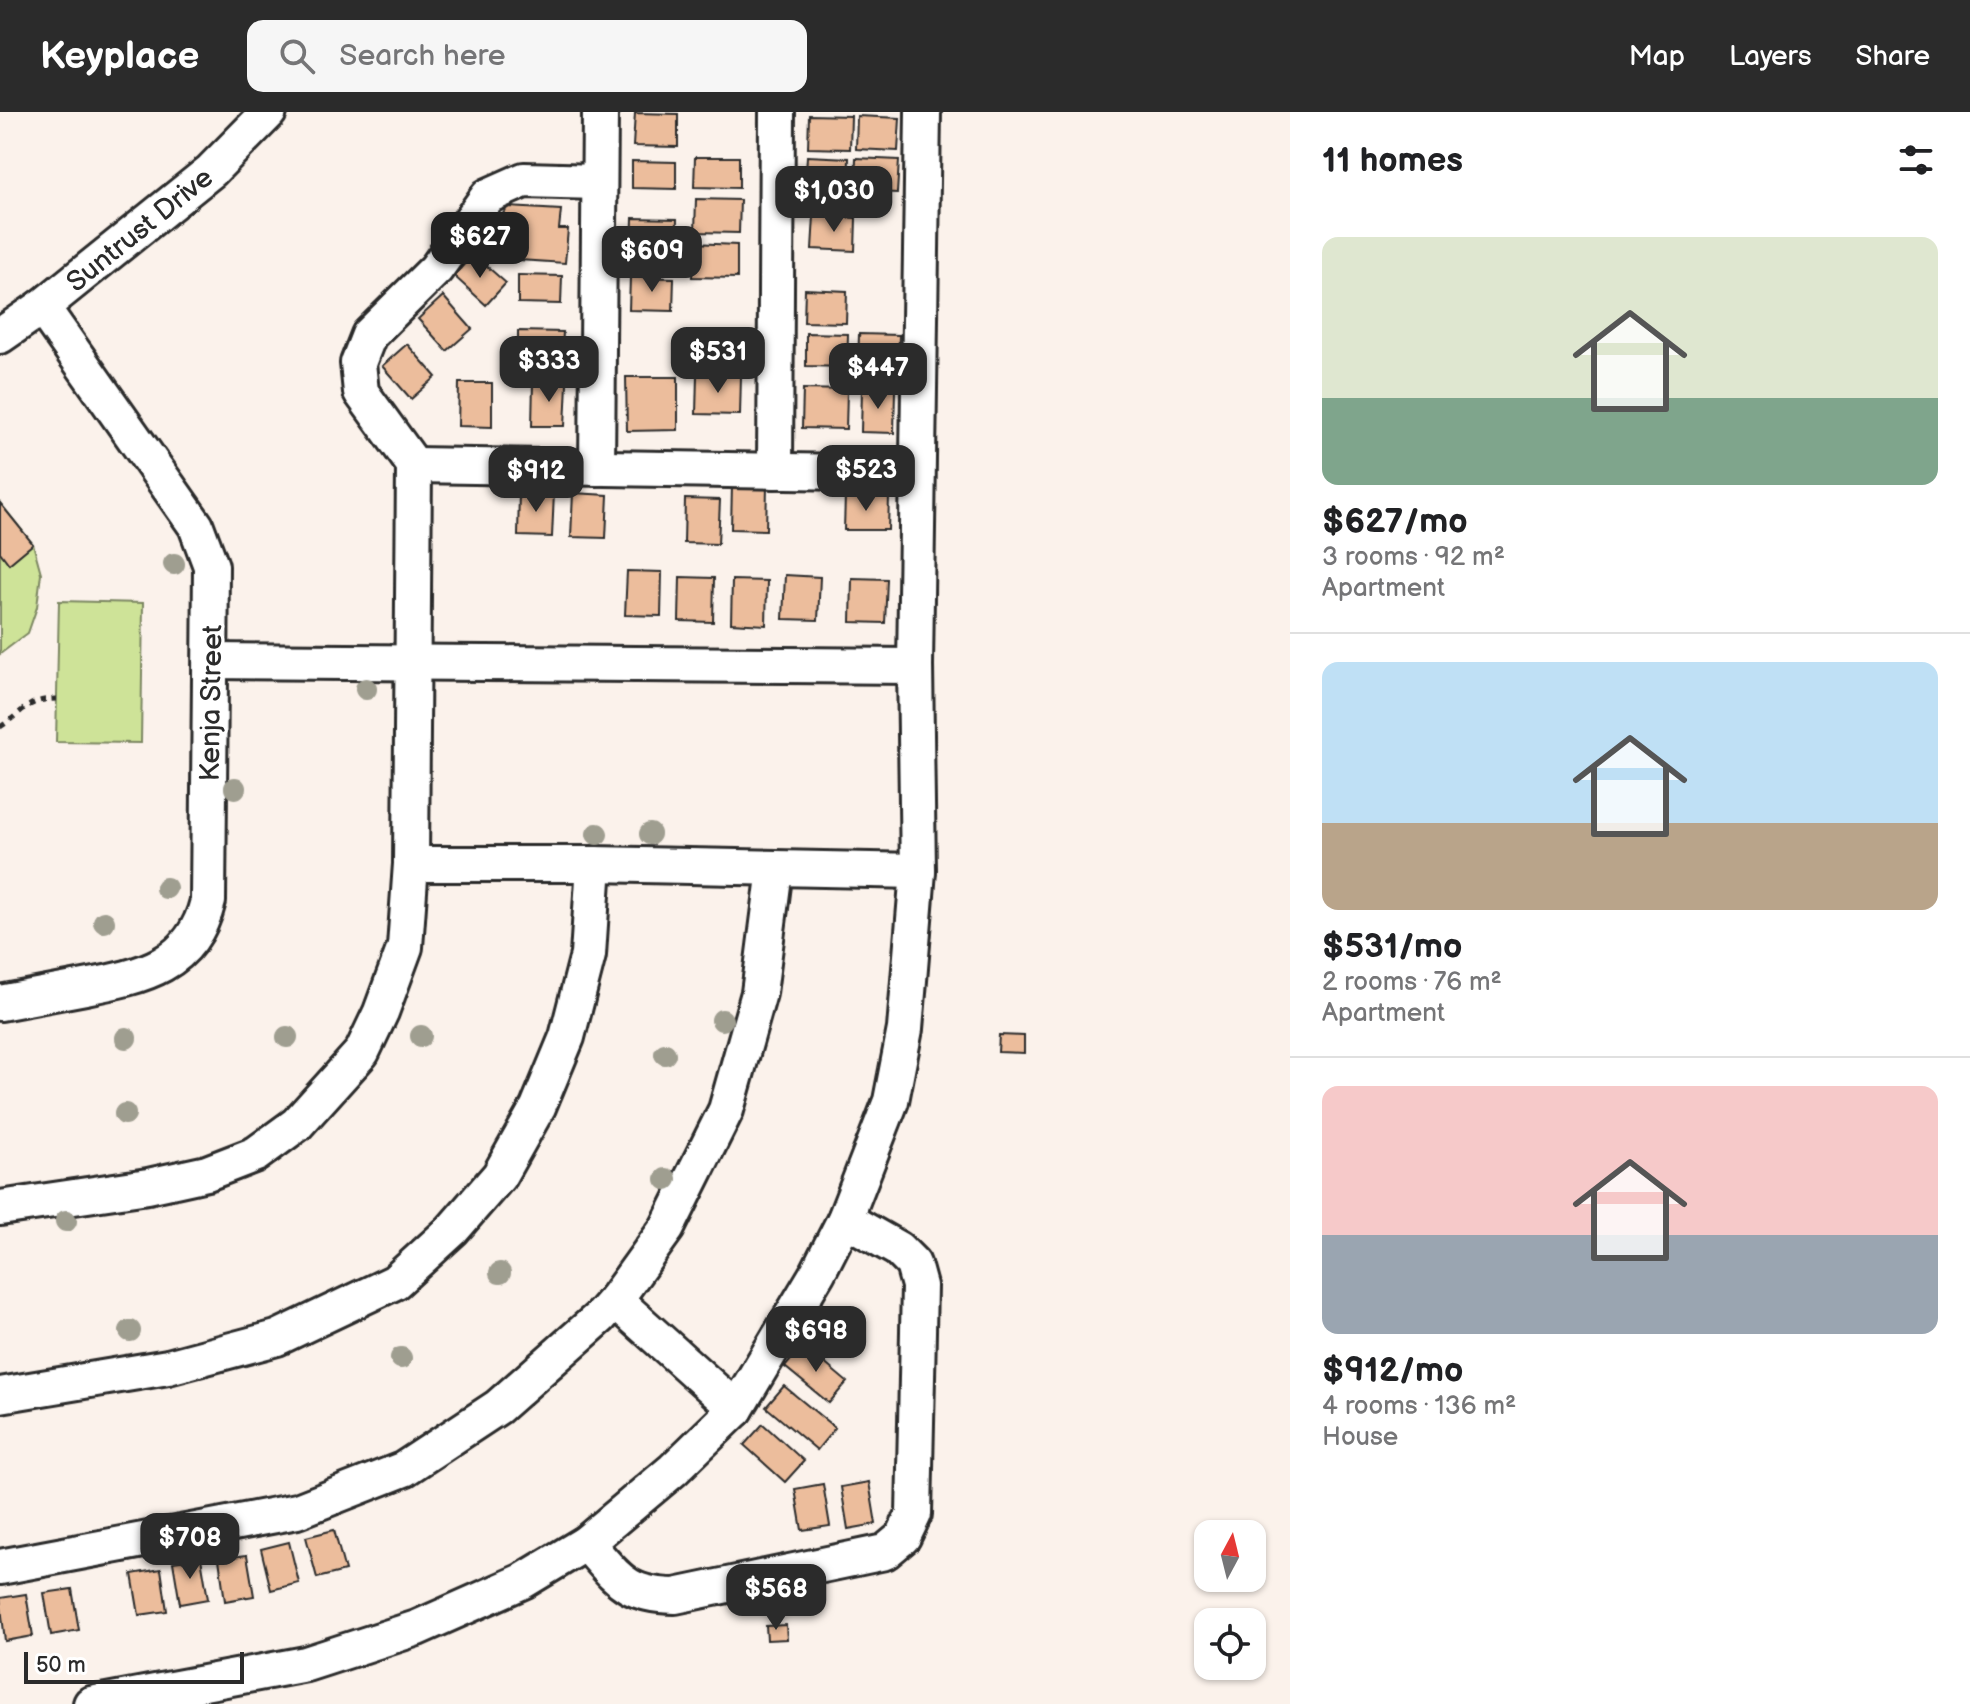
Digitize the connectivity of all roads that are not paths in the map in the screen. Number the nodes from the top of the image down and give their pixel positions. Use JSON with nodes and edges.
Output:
{"nodes":[{"id":1,"x":269,"y":112,"type":"edge"},
{"id":2,"x":600,"y":112,"type":"edge"},
{"id":3,"x":777,"y":112,"type":"edge"},
{"id":4,"x":923,"y":112,"type":"edge"},
{"id":5,"x":598,"y":182,"type":"junction"},
{"id":6,"x":42,"y":307,"type":"junction"},
{"id":7,"x":0,"y":336,"type":"edge"},
{"id":8,"x":414,"y":465,"type":"junction"},
{"id":9,"x":597,"y":468,"type":"junction"},
{"id":10,"x":775,"y":471,"type":"junction"},
{"id":11,"x":917,"y":473,"type":"junction"},
{"id":12,"x":211,"y":661,"type":"junction"},
{"id":13,"x":411,"y":661,"type":"junction"},
{"id":14,"x":915,"y":666,"type":"junction"},
{"id":15,"x":411,"y":864,"type":"junction"},
{"id":16,"x":594,"y":864,"type":"junction"},
{"id":17,"x":775,"y":869,"type":"junction"},
{"id":18,"x":918,"y":871,"type":"junction"},
{"id":19,"x":0,"y":1003,"type":"edge"},
{"id":20,"x":0,"y":1208,"type":"edge"},
{"id":21,"x":845,"y":1219,"type":"junction"},
{"id":22,"x":615,"y":1300,"type":"junction"},
{"id":23,"x":0,"y":1395,"type":"edge"},
{"id":24,"x":736,"y":1409,"type":"junction"},
{"id":25,"x":586,"y":1543,"type":"junction"},
{"id":26,"x":0,"y":1567,"type":"edge"},
{"id":27,"x":91,"y":1704,"type":"edge"}],
"edges":[{"from":1,"to":6,"type":"street","name":"Suntrust Drive"},
{"from":2,"to":5,"type":"street"},
{"from":3,"to":10,"type":"street"},
{"from":4,"to":11,"type":"street"},
{"from":5,"to":8,"type":"street"},
{"from":5,"to":9,"type":"street"},
{"from":6,"to":7,"type":"street","name":"Suntrust Drive"},
{"from":6,"to":12,"type":"street","name":"Kenja Street"},
{"from":8,"to":9,"type":"street"},
{"from":8,"to":13,"type":"street"},
{"from":9,"to":10,"type":"street"},
{"from":10,"to":11,"type":"street"},
{"from":11,"to":14,"type":"street"},
{"from":12,"to":13,"type":"street"},
{"from":12,"to":19,"type":"street","name":"Kenja Street"},
{"from":13,"to":14,"type":"street"},
{"from":13,"to":15,"type":"street"},
{"from":14,"to":18,"type":"street"},
{"from":15,"to":16,"type":"street"},
{"from":15,"to":20,"type":"street"},
{"from":16,"to":17,"type":"street"},
{"from":16,"to":23,"type":"street"},
{"from":17,"to":18,"type":"street"},
{"from":17,"to":22,"type":"street"},
{"from":18,"to":21,"type":"street"},
{"from":21,"to":24,"type":"street"},
{"from":21,"to":25,"type":"street"},
{"from":22,"to":24,"type":"street"},
{"from":22,"to":26,"type":"street"},
{"from":24,"to":25,"type":"street"},
{"from":25,"to":27,"type":"street"}]}
